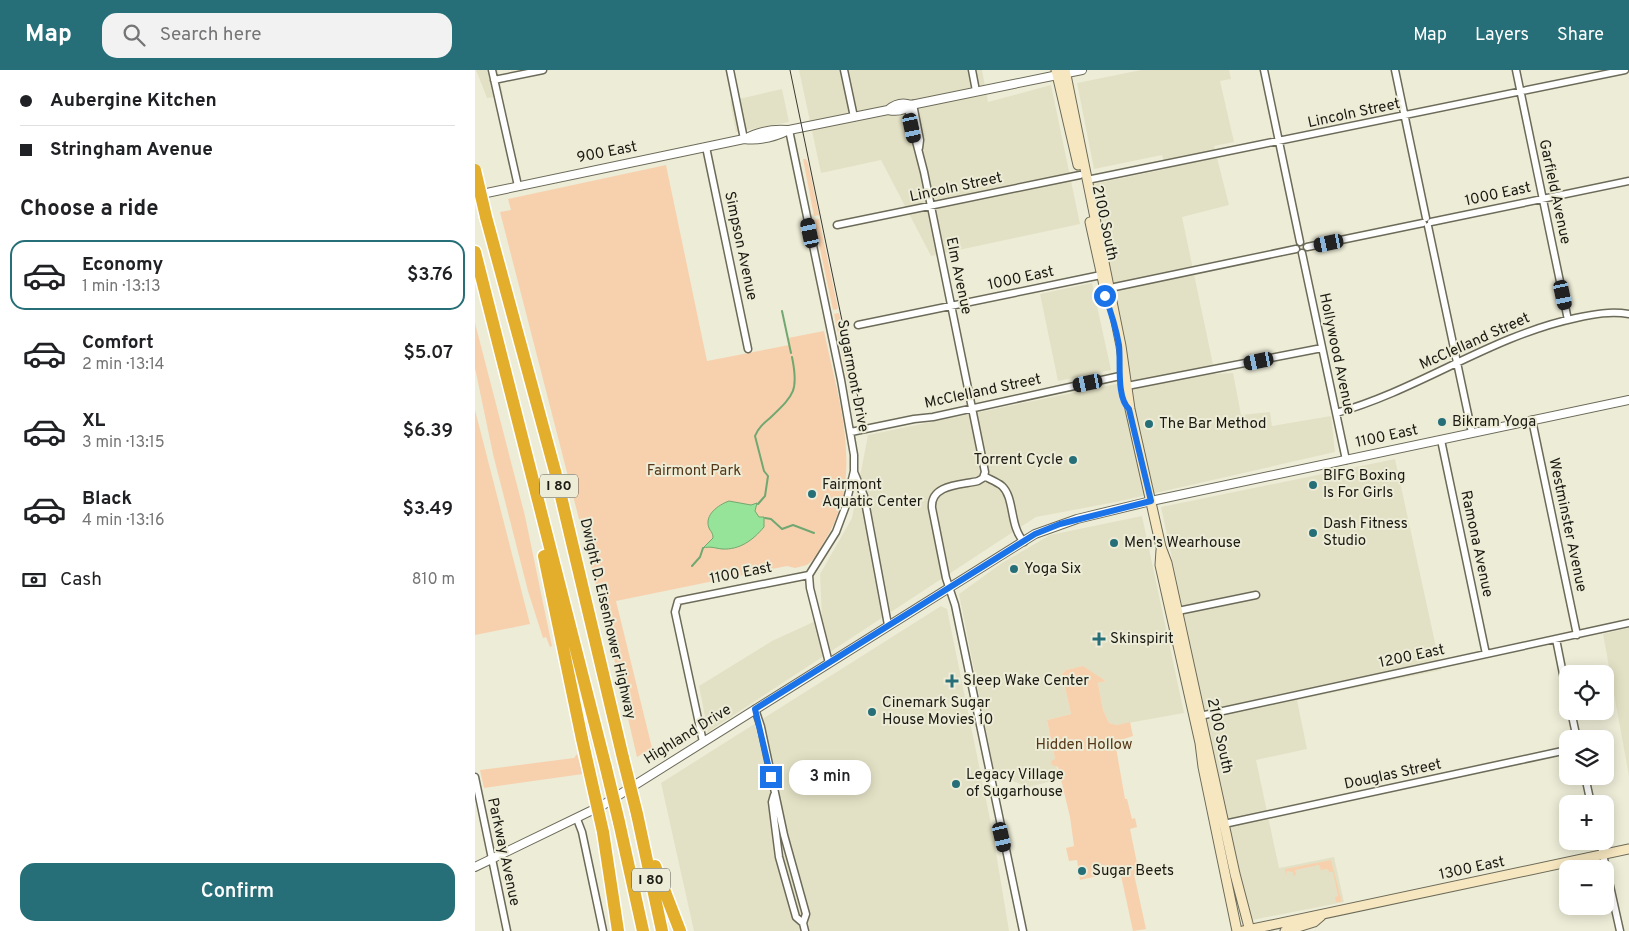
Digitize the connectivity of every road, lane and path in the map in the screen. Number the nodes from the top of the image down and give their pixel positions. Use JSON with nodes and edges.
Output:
{"nodes":[{"id":1,"x":492,"y":70,"type":"edge"},
{"id":2,"x":543,"y":70,"type":"edge"},
{"id":3,"x":730,"y":70,"type":"edge"},
{"id":4,"x":844,"y":70,"type":"edge"},
{"id":5,"x":972,"y":70,"type":"edge"},
{"id":6,"x":1081,"y":70,"type":"edge"},
{"id":7,"x":1264,"y":70,"type":"edge"},
{"id":8,"x":1395,"y":70,"type":"edge"},
{"id":9,"x":1516,"y":70,"type":"edge"},
{"id":10,"x":1625,"y":70,"type":"edge"},
{"id":11,"x":1061,"y":72,"type":"edge"},
{"id":12,"x":494,"y":80,"type":"junction"},
{"id":13,"x":976,"y":91,"type":"junction"},
{"id":14,"x":1520,"y":92,"type":"junction"},
{"id":15,"x":912,"y":105,"type":"junction"},
{"id":16,"x":1405,"y":116,"type":"junction"},
{"id":17,"x":853,"y":117,"type":"junction"},
{"id":18,"x":789,"y":130,"type":"junction"},
{"id":19,"x":744,"y":139,"type":"junction"},
{"id":20,"x":1279,"y":141,"type":"junction"},
{"id":21,"x":707,"y":147,"type":"junction"},
{"id":22,"x":475,"y":170,"type":"edge"},
{"id":23,"x":1629,"y":181,"type":"edge"},
{"id":24,"x":1085,"y":182,"type":"junction"},
{"id":25,"x":518,"y":186,"type":"junction"},
{"id":26,"x":475,"y":195,"type":"edge"},
{"id":27,"x":1543,"y":199,"type":"junction"},
{"id":28,"x":931,"y":206,"type":"junction"},
{"id":29,"x":1427,"y":222,"type":"junction"},
{"id":30,"x":837,"y":225,"type":"dead end"},
{"id":31,"x":1300,"y":242,"type":"junction"},
{"id":32,"x":1307,"y":247,"type":"junction"},
{"id":33,"x":1296,"y":249,"type":"junction"},
{"id":34,"x":475,"y":252,"type":"edge"},
{"id":35,"x":1302,"y":253,"type":"junction"},
{"id":36,"x":1097,"y":255,"type":"junction"},
{"id":37,"x":1101,"y":275,"type":"junction"},
{"id":38,"x":1110,"y":288,"type":"junction"},
{"id":39,"x":952,"y":306,"type":"junction"},
{"id":40,"x":1629,"y":314,"type":"edge"},
{"id":41,"x":1568,"y":320,"type":"junction"},
{"id":42,"x":858,"y":326,"type":"dead end"},
{"id":43,"x":1322,"y":348,"type":"junction"},
{"id":44,"x":748,"y":349,"type":"dead end"},
{"id":45,"x":1457,"y":362,"type":"junction"},
{"id":46,"x":1120,"y":376,"type":"junction"},
{"id":47,"x":1128,"y":390,"type":"junction"},
{"id":48,"x":1629,"y":400,"type":"edge"},
{"id":49,"x":973,"y":409,"type":"junction"},
{"id":50,"x":1129,"y":409,"type":"junction"},
{"id":51,"x":1336,"y":413,"type":"junction"},
{"id":52,"x":518,"y":416,"type":"junction"},
{"id":53,"x":1532,"y":420,"type":"junction"},
{"id":54,"x":851,"y":432,"type":"junction"},
{"id":55,"x":1472,"y":433,"type":"junction"},
{"id":56,"x":1441,"y":440,"type":"junction"},
{"id":57,"x":1346,"y":460,"type":"junction"},
{"id":58,"x":854,"y":471,"type":"junction"},
{"id":59,"x":984,"y":476,"type":"junction"},
{"id":60,"x":1151,"y":501,"type":"junction"},
{"id":61,"x":1024,"y":542,"type":"junction"},
{"id":62,"x":1161,"y":547,"type":"junction"},
{"id":63,"x":809,"y":575,"type":"junction"},
{"id":64,"x":949,"y":588,"type":"junction"},
{"id":65,"x":1256,"y":595,"type":"dead end"},
{"id":66,"x":1177,"y":611,"type":"junction"},
{"id":67,"x":1629,"y":624,"type":"edge"},
{"id":68,"x":888,"y":625,"type":"junction"},
{"id":69,"x":1577,"y":635,"type":"junction"},
{"id":70,"x":1556,"y":639,"type":"junction"},
{"id":71,"x":1179,"y":653,"type":"junction"},
{"id":72,"x":1486,"y":654,"type":"junction"},
{"id":73,"x":829,"y":663,"type":"junction"},
{"id":74,"x":1561,"y":665,"type":"edge"},
{"id":75,"x":1192,"y":680,"type":"junction"},
{"id":76,"x":755,"y":709,"type":"junction"},
{"id":77,"x":1200,"y":716,"type":"junction"},
{"id":78,"x":703,"y":742,"type":"junction"},
{"id":79,"x":1559,"y":752,"type":"edge"},
{"id":80,"x":1203,"y":767,"type":"junction"},
{"id":81,"x":475,"y":778,"type":"edge"},
{"id":82,"x":774,"y":795,"type":"junction"},
{"id":83,"x":577,"y":819,"type":"junction"},
{"id":84,"x":1224,"y":824,"type":"junction"},
{"id":85,"x":640,"y":829,"type":"junction"},
{"id":86,"x":1629,"y":848,"type":"edge"},
{"id":87,"x":1602,"y":850,"type":"edge"},
{"id":88,"x":1603,"y":854,"type":"junction"},
{"id":89,"x":491,"y":859,"type":"junction"},
{"id":90,"x":475,"y":866,"type":"edge"},
{"id":91,"x":1321,"y":916,"type":"junction"},
{"id":92,"x":803,"y":924,"type":"junction"},
{"id":93,"x":1248,"y":930,"type":"edge"},
{"id":94,"x":507,"y":931,"type":"edge"},
{"id":95,"x":603,"y":931,"type":"edge"},
{"id":96,"x":619,"y":931,"type":"edge"},
{"id":97,"x":643,"y":931,"type":"edge"},
{"id":98,"x":663,"y":931,"type":"edge"},
{"id":99,"x":680,"y":931,"type":"edge"},
{"id":100,"x":805,"y":931,"type":"edge"},
{"id":101,"x":1023,"y":931,"type":"edge"},
{"id":102,"x":1237,"y":931,"type":"edge"},
{"id":103,"x":1285,"y":931,"type":"edge"},
{"id":104,"x":1620,"y":931,"type":"edge"}],
"edges":[{"from":1,"to":12,"type":"street"},
{"from":2,"to":12,"type":"street"},
{"from":3,"to":19,"type":"street"},
{"from":4,"to":17,"type":"street"},
{"from":5,"to":13,"type":"street"},
{"from":6,"to":11,"type":"street","name":"900 East"},
{"from":7,"to":20,"type":"street"},
{"from":8,"to":16,"type":"street"},
{"from":9,"to":14,"type":"street","name":"Garfield Avenue"},
{"from":10,"to":14,"type":"street","name":"Lincoln Street"},
{"from":11,"to":13,"type":"street","name":"900 East"},
{"from":11,"to":24,"type":"main road","name":"2100 South"},
{"from":12,"to":25,"type":"street"},
{"from":13,"to":15,"type":"street","name":"900 East"},
{"from":14,"to":16,"type":"street","name":"Lincoln Street"},
{"from":14,"to":27,"type":"street","name":"Garfield Avenue"},
{"from":15,"to":17,"type":"street","name":"900 East"},
{"from":15,"to":28,"type":"street","name":"Elm Avenue"},
{"from":16,"to":20,"type":"street","name":"Lincoln Street"},
{"from":16,"to":29,"type":"street"},
{"from":17,"to":18,"type":"street","name":"900 East"},
{"from":18,"to":19,"type":"street","name":"900 East"},
{"from":18,"to":54,"type":"street","name":"Sugarmont Drive"},
{"from":19,"to":21,"type":"street","name":"900 East"},
{"from":20,"to":24,"type":"street","name":"Lincoln Street"},
{"from":20,"to":31,"type":"street"},
{"from":21,"to":25,"type":"street","name":"900 East"},
{"from":21,"to":44,"type":"street","name":"Simpson Avenue"},
{"from":22,"to":85,"type":"highway","name":"Dwight D. Eisenhower Highway","number":"I 80","bridge":true},
{"from":23,"to":27,"type":"street","name":"1000 East"},
{"from":24,"to":28,"type":"street","name":"Lincoln Street"},
{"from":24,"to":36,"type":"main road","name":"2100 South"},
{"from":24,"to":38,"type":"main road","name":"2100 South"},
{"from":25,"to":26,"type":"street","name":"900 East"},
{"from":27,"to":29,"type":"street","name":"1000 East"},
{"from":27,"to":41,"type":"street","name":"Garfield Avenue"},
{"from":28,"to":30,"type":"street","name":"Lincoln Street"},
{"from":28,"to":39,"type":"street","name":"Elm Avenue"},
{"from":29,"to":32,"type":"street","name":"1000 East"},
{"from":29,"to":45,"type":"street"},
{"from":31,"to":32,"type":"street"},
{"from":31,"to":33,"type":"street"},
{"from":32,"to":35,"type":"street"},
{"from":33,"to":35,"type":"street"},
{"from":33,"to":38,"type":"street"},
{"from":34,"to":52,"type":"highway","number":"I 80"},
{"from":35,"to":43,"type":"street","name":"Hollywood Avenue"},
{"from":36,"to":37,"type":"main road","name":"2100 South"},
{"from":36,"to":38,"type":"main road"},
{"from":37,"to":39,"type":"street","name":"1000 East"},
{"from":37,"to":46,"type":"main road","name":"2100 South"},
{"from":38,"to":47,"type":"main road","name":"2100 South"},
{"from":39,"to":42,"type":"street","name":"1000 East"},
{"from":39,"to":49,"type":"street","name":"Elm Avenue"},
{"from":40,"to":41,"type":"street","name":"McClelland Street"},
{"from":41,"to":45,"type":"street","name":"McClelland Street"},
{"from":43,"to":47,"type":"street"},
{"from":43,"to":51,"type":"street","name":"Hollywood Avenue"},
{"from":45,"to":51,"type":"street","name":"McClelland Street"},
{"from":45,"to":55,"type":"street"},
{"from":46,"to":47,"type":"main road"},
{"from":46,"to":49,"type":"street","name":"McClelland Street"},
{"from":46,"to":50,"type":"main road","name":"2100 South"},
{"from":47,"to":50,"type":"main road","name":"2100 South"},
{"from":48,"to":53,"type":"street","name":"1100 East"},
{"from":49,"to":54,"type":"street","name":"McClelland Street"},
{"from":49,"to":59,"type":"street","name":"Elm Avenue"},
{"from":50,"to":60,"type":"main road","name":"2100 South"},
{"from":51,"to":57,"type":"street","name":"Hollywood Avenue"},
{"from":52,"to":96,"type":"highway","bridge":true},
{"from":52,"to":97,"type":"highway","number":"I 80","bridge":true},
{"from":53,"to":55,"type":"street","name":"1100 East"},
{"from":53,"to":69,"type":"street","name":"Westminster Avenue"},
{"from":54,"to":58,"type":"street","name":"Sugarmont Drive"},
{"from":55,"to":56,"type":"street","name":"1100 East"},
{"from":56,"to":57,"type":"street","name":"1100 East"},
{"from":56,"to":72,"type":"street","name":"Ramona Avenue"},
{"from":57,"to":60,"type":"street","name":"1100 East"},
{"from":58,"to":63,"type":"street"},
{"from":58,"to":68,"type":"street","name":"Sugarmont Drive"},
{"from":59,"to":61,"type":"street"},
{"from":59,"to":64,"type":"street"},
{"from":60,"to":61,"type":"street","name":"Highland Drive"},
{"from":60,"to":62,"type":"main road","name":"2100 South"},
{"from":61,"to":64,"type":"street","name":"Highland Drive"},
{"from":62,"to":66,"type":"main road","name":"2100 South"},
{"from":62,"to":71,"type":"main road","name":"2100 South"},
{"from":63,"to":73,"type":"street"},
{"from":63,"to":78,"type":"street","name":"1100 East"},
{"from":64,"to":68,"type":"street","name":"Highland Drive"},
{"from":64,"to":101,"type":"street"},
{"from":65,"to":66,"type":"street"},
{"from":66,"to":75,"type":"main road","name":"2100 South"},
{"from":67,"to":69,"type":"street","name":"1200 East"},
{"from":68,"to":73,"type":"street","name":"Highland Drive"},
{"from":69,"to":70,"type":"street","name":"1200 East"},
{"from":70,"to":72,"type":"street","name":"1200 East"},
{"from":70,"to":74,"type":"street"},
{"from":71,"to":75,"type":"main road"},
{"from":71,"to":80,"type":"main road","name":"2100 South"},
{"from":72,"to":77,"type":"street","name":"1200 East"},
{"from":73,"to":76,"type":"street","name":"Highland Drive"},
{"from":75,"to":77,"type":"main road","name":"2100 South"},
{"from":76,"to":78,"type":"street","name":"Highland Drive"},
{"from":76,"to":82,"type":"street"},
{"from":77,"to":84,"type":"main road","name":"2100 South"},
{"from":78,"to":83,"type":"street","name":"Highland Drive"},
{"from":79,"to":84,"type":"street","name":"Douglas Street"},
{"from":80,"to":84,"type":"main road"},
{"from":80,"to":102,"type":"main road","name":"2100 South"},
{"from":81,"to":89,"type":"street","name":"Parkway Avenue"},
{"from":82,"to":92,"type":"street"},
{"from":82,"to":92,"type":"street"},
{"from":83,"to":89,"type":"street","name":"Highland Drive"},
{"from":83,"to":95,"type":"street"},
{"from":84,"to":93,"type":"main road","name":"2100 South"},
{"from":85,"to":98,"type":"highway","name":"Dwight D. Eisenhower Highway","number":"I 80"},
{"from":85,"to":99,"type":"highway"},
{"from":86,"to":88,"type":"main road","name":"1300 East"},
{"from":87,"to":88,"type":"street"},
{"from":88,"to":91,"type":"main road","name":"1300 East"},
{"from":88,"to":104,"type":"street"},
{"from":89,"to":90,"type":"street","name":"Highland Drive"},
{"from":89,"to":94,"type":"street","name":"Parkway Avenue"},
{"from":91,"to":93,"type":"main road","name":"1300 East"},
{"from":91,"to":103,"type":"main road","name":"1300 East"},
{"from":92,"to":100,"type":"street"}]}
